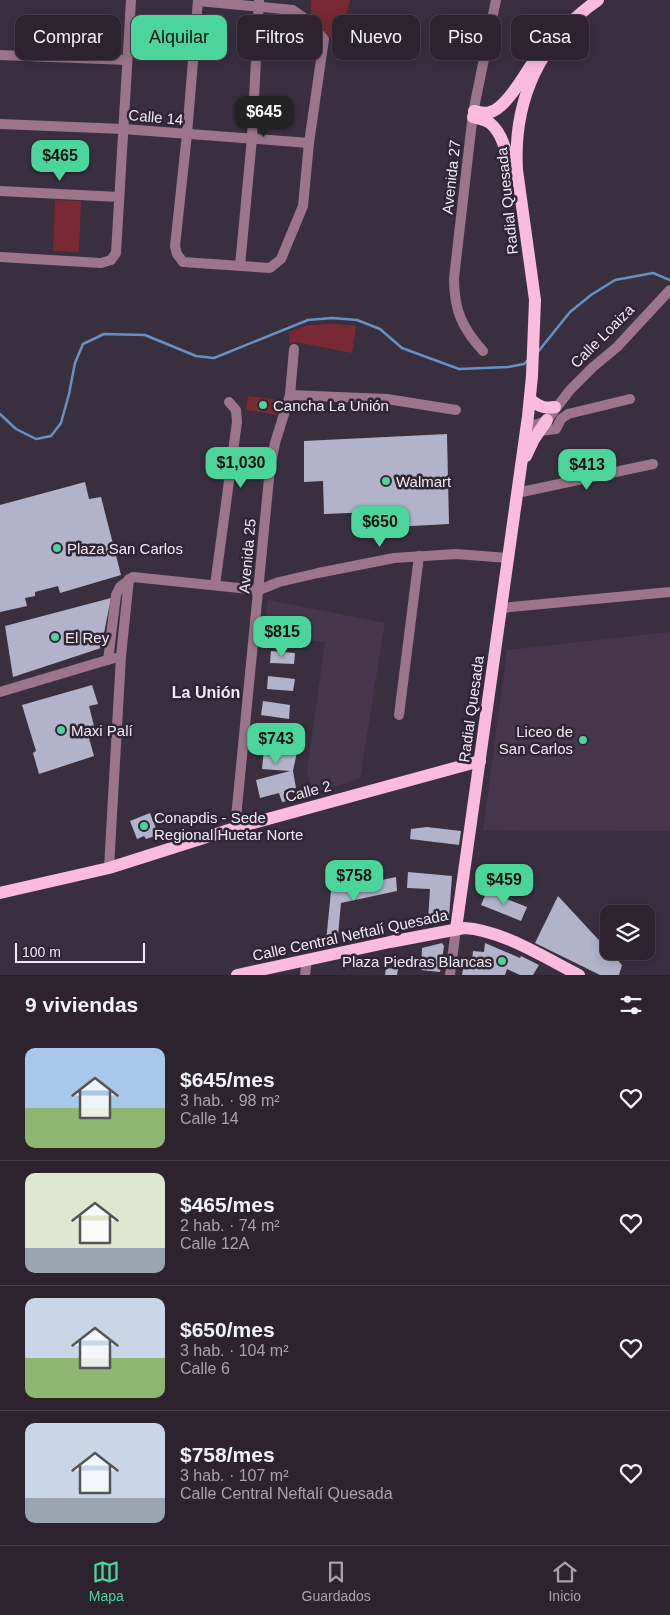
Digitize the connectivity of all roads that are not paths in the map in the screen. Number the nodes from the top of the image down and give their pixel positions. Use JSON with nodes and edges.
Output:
{"nodes":[{"id":1,"x":130,"y":0,"type":"edge"},
{"id":2,"x":496,"y":0,"type":"edge"},
{"id":3,"x":598,"y":0,"type":"edge"},
{"id":4,"x":198,"y":1,"type":"edge"},
{"id":5,"x":259,"y":3,"type":"edge"},
{"id":6,"x":578,"y":15,"type":"edge"},
{"id":7,"x":0,"y":55,"type":"edge"},
{"id":8,"x":127,"y":60,"type":"junction"},
{"id":9,"x":536,"y":60,"type":"edge"},
{"id":10,"x":542,"y":60,"type":"edge"},
{"id":11,"x":473,"y":114,"type":"junction"},
{"id":12,"x":0,"y":124,"type":"edge"},
{"id":13,"x":123,"y":129,"type":"junction"},
{"id":14,"x":187,"y":134,"type":"junction"},
{"id":15,"x":252,"y":138,"type":"junction"},
{"id":16,"x":309,"y":143,"type":"junction"},
{"id":17,"x":0,"y":191,"type":"edge"},
{"id":18,"x":119,"y":197,"type":"junction"},
{"id":19,"x":521,"y":205,"type":"junction"},
{"id":20,"x":0,"y":257,"type":"edge"},
{"id":21,"x":240,"y":266,"type":"junction"},
{"id":22,"x":668,"y":292,"type":"edge"},
{"id":23,"x":294,"y":349,"type":"dead end"},
{"id":24,"x":483,"y":351,"type":"dead end"},
{"id":25,"x":290,"y":395,"type":"junction"},
{"id":26,"x":530,"y":399,"type":"junction"},
{"id":27,"x":630,"y":399,"type":"dead end"},
{"id":28,"x":229,"y":402,"type":"dead end"},
{"id":29,"x":557,"y":406,"type":"junction"},
{"id":30,"x":456,"y":410,"type":"dead end"},
{"id":31,"x":527,"y":421,"type":"junction"},
{"id":32,"x":544,"y":425,"type":"junction"},
{"id":33,"x":653,"y":464,"type":"dead end"},
{"id":34,"x":519,"y":475,"type":"junction"},
{"id":35,"x":517,"y":493,"type":"junction"},
{"id":36,"x":419,"y":556,"type":"junction"},
{"id":37,"x":508,"y":558,"type":"junction"},
{"id":38,"x":129,"y":580,"type":"junction"},
{"id":39,"x":215,"y":585,"type":"junction"},
{"id":40,"x":259,"y":590,"type":"junction"},
{"id":41,"x":670,"y":592,"type":"edge"},
{"id":42,"x":501,"y":608,"type":"junction"},
{"id":43,"x":121,"y":656,"type":"junction"},
{"id":44,"x":108,"y":660,"type":"junction"},
{"id":45,"x":0,"y":692,"type":"edge"},
{"id":46,"x":398,"y":715,"type":"dead end"},
{"id":47,"x":480,"y":760,"type":"junction"},
{"id":48,"x":235,"y":828,"type":"junction"},
{"id":49,"x":109,"y":868,"type":"junction"},
{"id":50,"x":0,"y":893,"type":"edge"},
{"id":51,"x":456,"y":929,"type":"junction"},
{"id":52,"x":307,"y":960,"type":"junction"},
{"id":53,"x":237,"y":975,"type":"edge"},
{"id":54,"x":305,"y":975,"type":"edge"},
{"id":55,"x":450,"y":975,"type":"edge"},
{"id":56,"x":578,"y":975,"type":"edge"}],
"edges":[{"from":1,"to":8,"type":"street"},
{"from":2,"to":11,"type":"street","name":"Avenida 27"},
{"from":3,"to":6,"type":"main road","name":"Radial Quesada"},
{"from":4,"to":5,"type":"street"},
{"from":4,"to":14,"type":"street"},
{"from":5,"to":15,"type":"street"},
{"from":5,"to":16,"type":"street"},
{"from":7,"to":8,"type":"street"},
{"from":8,"to":13,"type":"street"},
{"from":9,"to":11,"type":"main road"},
{"from":10,"to":19,"type":"main road","name":"Radial Quesada"},
{"from":11,"to":19,"type":"main road"},
{"from":11,"to":24,"type":"street","name":"Avenida 27"},
{"from":12,"to":13,"type":"street","name":"Calle 14"},
{"from":13,"to":14,"type":"street","name":"Calle 14"},
{"from":13,"to":18,"type":"street"},
{"from":14,"to":15,"type":"street","name":"Calle 14"},
{"from":14,"to":21,"type":"street"},
{"from":15,"to":16,"type":"street","name":"Calle 14"},
{"from":15,"to":21,"type":"street"},
{"from":16,"to":21,"type":"street"},
{"from":17,"to":18,"type":"street"},
{"from":18,"to":20,"type":"street"},
{"from":19,"to":26,"type":"main road","name":"Radial Quesada"},
{"from":22,"to":29,"type":"street","name":"Calle Loaiza"},
{"from":23,"to":25,"type":"street","name":"Avenida 25"},
{"from":25,"to":30,"type":"street"},
{"from":25,"to":40,"type":"street","name":"Avenida 25"},
{"from":26,"to":29,"type":"main road"},
{"from":26,"to":31,"type":"main road","name":"Radial Quesada"},
{"from":27,"to":32,"type":"street"},
{"from":28,"to":39,"type":"street"},
{"from":29,"to":31,"type":"street","name":"Calle Loaiza"},
{"from":29,"to":32,"type":"street","name":"Calle Loaiza"},
{"from":31,"to":32,"type":"street"},
{"from":31,"to":34,"type":"main road","name":"Radial Quesada"},
{"from":32,"to":34,"type":"main road","name":"Calle Loaiza"},
{"from":33,"to":35,"type":"street"},
{"from":34,"to":35,"type":"main road","name":"Radial Quesada"},
{"from":35,"to":37,"type":"main road","name":"Radial Quesada"},
{"from":36,"to":37,"type":"street"},
{"from":36,"to":40,"type":"street"},
{"from":36,"to":46,"type":"street"},
{"from":37,"to":42,"type":"main road","name":"Radial Quesada"},
{"from":38,"to":39,"type":"street"},
{"from":38,"to":43,"type":"street"},
{"from":38,"to":44,"type":"street"},
{"from":39,"to":40,"type":"street"},
{"from":40,"to":48,"type":"street","name":"Avenida 25"},
{"from":41,"to":42,"type":"street"},
{"from":42,"to":47,"type":"main road","name":"Radial Quesada"},
{"from":43,"to":44,"type":"street"},
{"from":43,"to":49,"type":"street"},
{"from":44,"to":45,"type":"street"},
{"from":47,"to":48,"type":"main road","name":"Calle 2"},
{"from":47,"to":51,"type":"main road","name":"Radial Quesada"},
{"from":48,"to":49,"type":"main road","name":"Calle 2"},
{"from":49,"to":50,"type":"main road","name":"Calle 2"},
{"from":51,"to":52,"type":"main road","name":"Calle Central Neftalí Quesada"},
{"from":51,"to":55,"type":"street"},
{"from":51,"to":56,"type":"main road","name":"Calle Central Neftalí Quesada"},
{"from":52,"to":53,"type":"main road","name":"Calle Central Neftalí Quesada"},
{"from":52,"to":54,"type":"street"}]}
